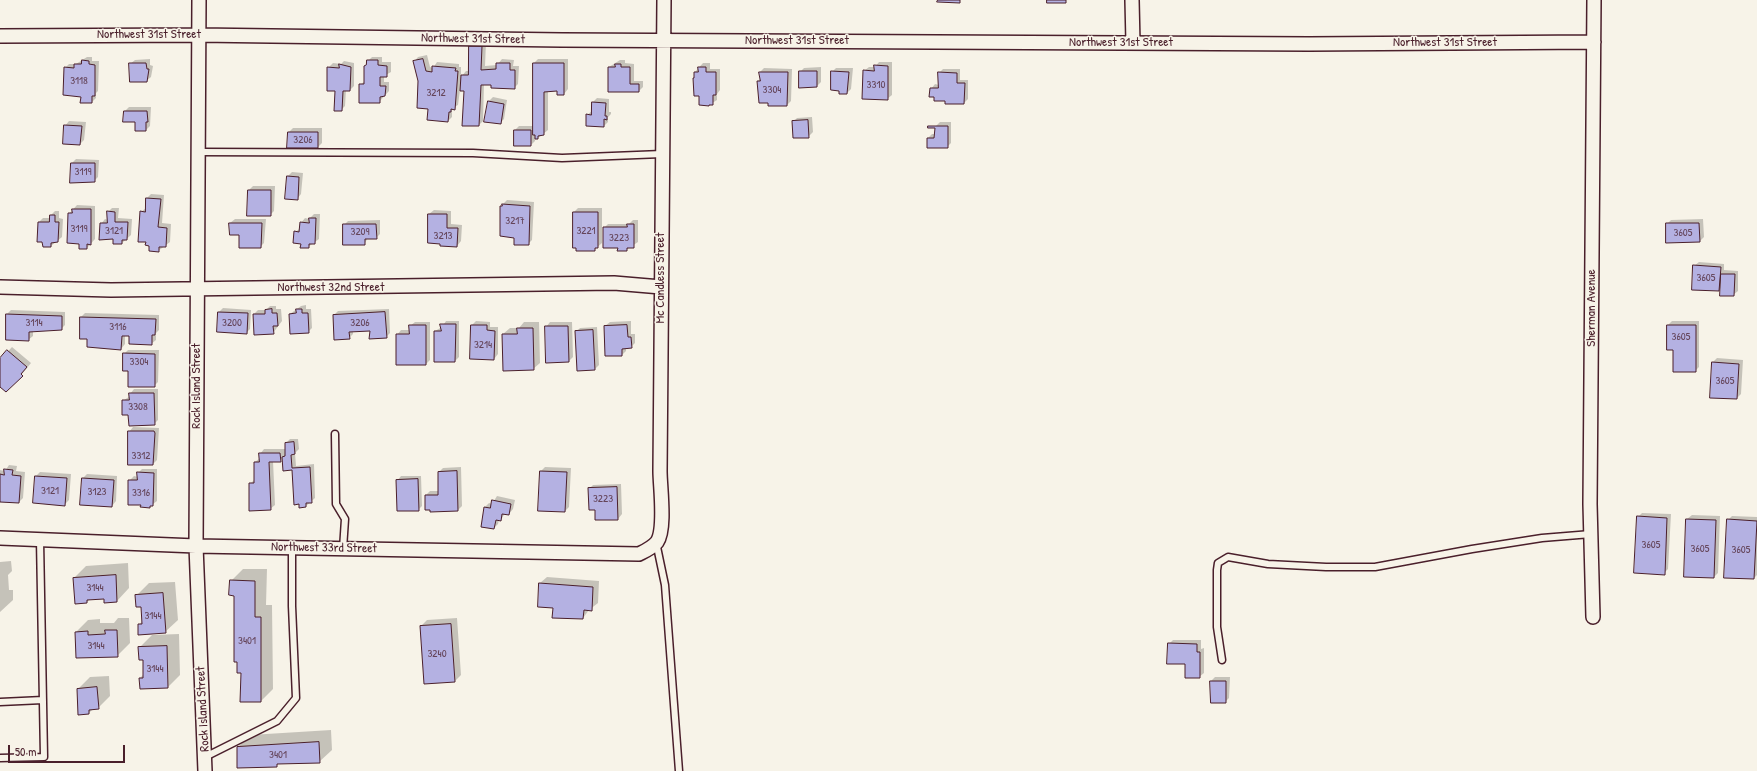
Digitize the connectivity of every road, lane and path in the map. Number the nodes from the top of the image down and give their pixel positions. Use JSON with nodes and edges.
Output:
{"nodes":[{"id":1,"x":199,"y":0,"type":"edge"},
{"id":2,"x":664,"y":0,"type":"edge"},
{"id":3,"x":1132,"y":0,"type":"edge"},
{"id":4,"x":1594,"y":0,"type":"edge"},
{"id":5,"x":199,"y":35,"type":"junction"},
{"id":6,"x":0,"y":36,"type":"edge"},
{"id":7,"x":663,"y":40,"type":"junction"},
{"id":8,"x":1594,"y":42,"type":"junction"},
{"id":9,"x":1133,"y":43,"type":"junction"},
{"id":10,"x":198,"y":152,"type":"junction"},
{"id":11,"x":662,"y":154,"type":"junction"},
{"id":12,"x":0,"y":287,"type":"edge"},
{"id":13,"x":661,"y":287,"type":"junction"},
{"id":14,"x":197,"y":289,"type":"junction"},
{"id":15,"x":335,"y":434,"type":"dead end"},
{"id":16,"x":1591,"y":534,"type":"junction"},
{"id":17,"x":0,"y":538,"type":"edge"},
{"id":18,"x":40,"y":540,"type":"junction"},
{"id":19,"x":196,"y":546,"type":"junction"},
{"id":20,"x":651,"y":546,"type":"junction"},
{"id":21,"x":292,"y":548,"type":"junction"},
{"id":22,"x":343,"y":549,"type":"junction"},
{"id":23,"x":1593,"y":617,"type":"dead end"},
{"id":24,"x":1222,"y":660,"type":"dead end"},
{"id":25,"x":43,"y":700,"type":"junction"},
{"id":26,"x":0,"y":702,"type":"edge"},
{"id":27,"x":206,"y":757,"type":"junction"},
{"id":28,"x":0,"y":758,"type":"edge"},
{"id":29,"x":205,"y":771,"type":"edge"},
{"id":30,"x":679,"y":771,"type":"edge"}],
"edges":[{"from":1,"to":5,"type":"street","name":"Rock Island Street"},
{"from":2,"to":7,"type":"street","name":"Mc Candless Street"},
{"from":3,"to":9,"type":"street"},
{"from":4,"to":8,"type":"street","name":"Sherman Avenue"},
{"from":5,"to":6,"type":"street","name":"Northwest 31st Street"},
{"from":5,"to":7,"type":"street","name":"Northwest 31st Street"},
{"from":5,"to":10,"type":"street","name":"Rock Island Street"},
{"from":7,"to":9,"type":"street","name":"Northwest 31st Street"},
{"from":7,"to":11,"type":"street","name":"Mc Candless Street"},
{"from":8,"to":9,"type":"street","name":"Northwest 31st Street"},
{"from":8,"to":16,"type":"street","name":"Sherman Avenue"},
{"from":10,"to":11,"type":"lane"},
{"from":10,"to":14,"type":"street","name":"Rock Island Street"},
{"from":11,"to":13,"type":"street","name":"Mc Candless Street"},
{"from":12,"to":14,"type":"street","name":"Northwest 32nd Street"},
{"from":13,"to":14,"type":"street","name":"Northwest 32nd Street"},
{"from":13,"to":20,"type":"street","name":"Mc Candless Street"},
{"from":14,"to":19,"type":"street","name":"Rock Island Street"},
{"from":15,"to":22,"type":"lane"},
{"from":16,"to":23,"type":"street","name":"Sherman Avenue"},
{"from":16,"to":24,"type":"lane"},
{"from":17,"to":18,"type":"street","name":"Northwest 33rd Street"},
{"from":18,"to":19,"type":"street","name":"Northwest 33rd Street"},
{"from":18,"to":25,"type":"lane"},
{"from":19,"to":21,"type":"street","name":"Northwest 33rd Street"},
{"from":19,"to":27,"type":"street","name":"Rock Island Street"},
{"from":20,"to":22,"type":"street","name":"Northwest 33rd Street"},
{"from":20,"to":30,"type":"lane"},
{"from":21,"to":22,"type":"street","name":"Northwest 33rd Street"},
{"from":21,"to":27,"type":"lane"},
{"from":25,"to":26,"type":"lane"},
{"from":25,"to":28,"type":"lane"},
{"from":27,"to":29,"type":"street","name":"Rock Island Street"}]}
